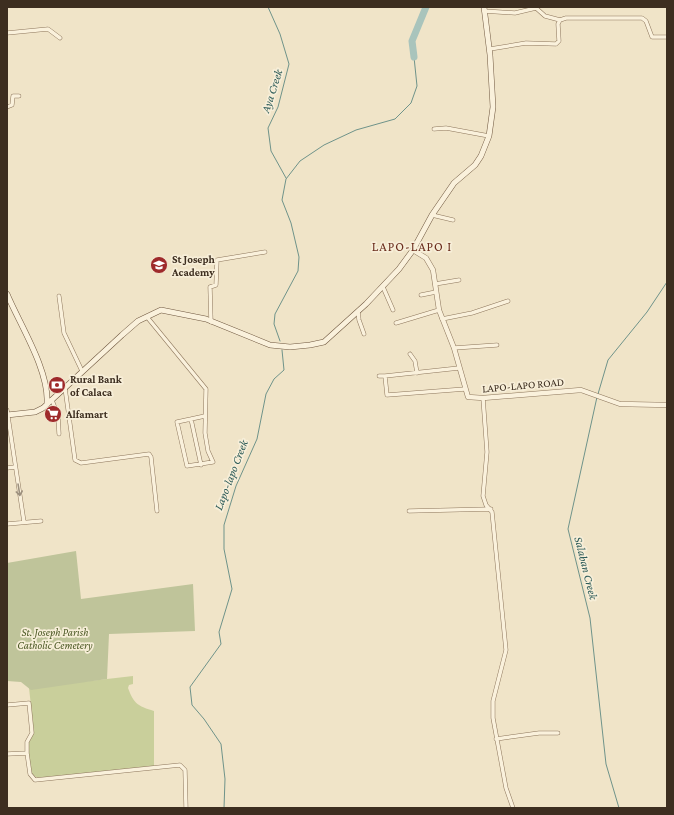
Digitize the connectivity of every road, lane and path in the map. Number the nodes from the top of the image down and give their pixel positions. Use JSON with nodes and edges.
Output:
{"nodes":[{"id":1,"x":484,"y":9,"type":"edge"},
{"id":2,"x":560,"y":20,"type":"junction"},
{"id":3,"x":7,"y":33,"type":"edge"},
{"id":4,"x":667,"y":36,"type":"edge"},
{"id":5,"x":60,"y":38,"type":"dead end"},
{"id":6,"x":490,"y":49,"type":"junction"},
{"id":7,"x":18,"y":96,"type":"dead end"},
{"id":8,"x":7,"y":107,"type":"edge"},
{"id":9,"x":434,"y":129,"type":"dead end"},
{"id":10,"x":489,"y":136,"type":"junction"},
{"id":11,"x":432,"y":215,"type":"junction"},
{"id":12,"x":452,"y":220,"type":"dead end"},
{"id":13,"x":413,"y":250,"type":"junction"},
{"id":14,"x":265,"y":252,"type":"dead end"},
{"id":15,"x":459,"y":280,"type":"dead end"},
{"id":16,"x":435,"y":284,"type":"junction"},
{"id":17,"x":383,"y":287,"type":"junction"},
{"id":18,"x":436,"y":292,"type":"junction"},
{"id":19,"x":7,"y":294,"type":"edge"},
{"id":20,"x":421,"y":295,"type":"dead end"},
{"id":21,"x":59,"y":296,"type":"dead end"},
{"id":22,"x":508,"y":301,"type":"dead end"},
{"id":23,"x":393,"y":310,"type":"dead end"},
{"id":24,"x":439,"y":310,"type":"junction"},
{"id":25,"x":358,"y":312,"type":"junction"},
{"id":26,"x":147,"y":316,"type":"junction"},
{"id":27,"x":442,"y":319,"type":"junction"},
{"id":28,"x":211,"y":322,"type":"junction"},
{"id":29,"x":396,"y":323,"type":"dead end"},
{"id":30,"x":364,"y":334,"type":"dead end"},
{"id":31,"x":496,"y":345,"type":"dead end"},
{"id":32,"x":454,"y":348,"type":"junction"},
{"id":33,"x":410,"y":354,"type":"dead end"},
{"id":34,"x":458,"y":368,"type":"junction"},
{"id":35,"x":82,"y":371,"type":"junction"},
{"id":36,"x":417,"y":373,"type":"junction"},
{"id":37,"x":379,"y":376,"type":"dead end"},
{"id":38,"x":386,"y":376,"type":"junction"},
{"id":39,"x":65,"y":388,"type":"junction"},
{"id":40,"x":465,"y":389,"type":"junction"},
{"id":41,"x":483,"y":398,"type":"junction"},
{"id":42,"x":52,"y":400,"type":"junction"},
{"id":43,"x":47,"y":403,"type":"junction"},
{"id":44,"x":667,"y":405,"type":"edge"},
{"id":45,"x":7,"y":413,"type":"edge"},
{"id":46,"x":204,"y":416,"type":"junction"},
{"id":47,"x":191,"y":419,"type":"junction"},
{"id":48,"x":59,"y":434,"type":"dead end"},
{"id":49,"x":201,"y":465,"type":"junction"},
{"id":50,"x":15,"y":467,"type":"junction"},
{"id":51,"x":7,"y":468,"type":"edge"},
{"id":52,"x":491,"y":509,"type":"junction"},
{"id":53,"x":157,"y":511,"type":"dead end"},
{"id":54,"x":409,"y":511,"type":"dead end"},
{"id":55,"x":41,"y":521,"type":"dead end"},
{"id":56,"x":24,"y":522,"type":"junction"},
{"id":57,"x":7,"y":524,"type":"edge"},
{"id":58,"x":7,"y":704,"type":"edge"},
{"id":59,"x":558,"y":733,"type":"dead end"},
{"id":60,"x":496,"y":739,"type":"junction"},
{"id":61,"x":27,"y":752,"type":"junction"},
{"id":62,"x":7,"y":754,"type":"edge"},
{"id":63,"x":186,"y":808,"type":"edge"},
{"id":64,"x":512,"y":808,"type":"edge"}],
"edges":[{"from":1,"to":2,"type":"street"},
{"from":1,"to":6,"type":"main road"},
{"from":2,"to":4,"type":"street"},
{"from":2,"to":6,"type":"street"},
{"from":3,"to":5,"type":"street"},
{"from":6,"to":10,"type":"main road"},
{"from":7,"to":8,"type":"street"},
{"from":9,"to":10,"type":"street"},
{"from":10,"to":11,"type":"main road"},
{"from":11,"to":12,"type":"street"},
{"from":11,"to":13,"type":"main road"},
{"from":13,"to":16,"type":"street"},
{"from":13,"to":17,"type":"main road"},
{"from":14,"to":28,"type":"street"},
{"from":15,"to":16,"type":"street"},
{"from":16,"to":18,"type":"street"},
{"from":17,"to":23,"type":"street"},
{"from":17,"to":25,"type":"main road"},
{"from":18,"to":20,"type":"street"},
{"from":18,"to":24,"type":"street"},
{"from":19,"to":43,"type":"main road"},
{"from":21,"to":35,"type":"street"},
{"from":22,"to":27,"type":"street"},
{"from":24,"to":27,"type":"street"},
{"from":24,"to":29,"type":"street"},
{"from":25,"to":28,"type":"main road"},
{"from":25,"to":30,"type":"street"},
{"from":26,"to":28,"type":"main road"},
{"from":26,"to":35,"type":"main road"},
{"from":26,"to":46,"type":"street"},
{"from":27,"to":32,"type":"street"},
{"from":31,"to":32,"type":"street"},
{"from":32,"to":34,"type":"street"},
{"from":33,"to":36,"type":"street"},
{"from":34,"to":36,"type":"street"},
{"from":34,"to":40,"type":"street"},
{"from":35,"to":39,"type":"main road"},
{"from":36,"to":38,"type":"street"},
{"from":37,"to":38,"type":"street"},
{"from":38,"to":40,"type":"street"},
{"from":39,"to":42,"type":"main road"},
{"from":39,"to":53,"type":"street"},
{"from":40,"to":41,"type":"street","name":"LAPO-LAPO ROAD"},
{"from":41,"to":44,"type":"street","name":"LAPO-LAPO ROAD"},
{"from":41,"to":52,"type":"street"},
{"from":42,"to":43,"type":"main road"},
{"from":42,"to":48,"type":"street"},
{"from":43,"to":45,"type":"main road"},
{"from":45,"to":50,"type":"street"},
{"from":46,"to":47,"type":"street"},
{"from":46,"to":49,"type":"street"},
{"from":47,"to":49,"type":"street"},
{"from":47,"to":49,"type":"street"},
{"from":50,"to":51,"type":"street"},
{"from":50,"to":56,"type":"street","one_way":true},
{"from":52,"to":54,"type":"street"},
{"from":52,"to":60,"type":"street"},
{"from":55,"to":56,"type":"street"},
{"from":56,"to":57,"type":"street"},
{"from":58,"to":61,"type":"street"},
{"from":59,"to":60,"type":"street"},
{"from":60,"to":64,"type":"street"},
{"from":61,"to":62,"type":"street"},
{"from":61,"to":63,"type":"street"}]}
